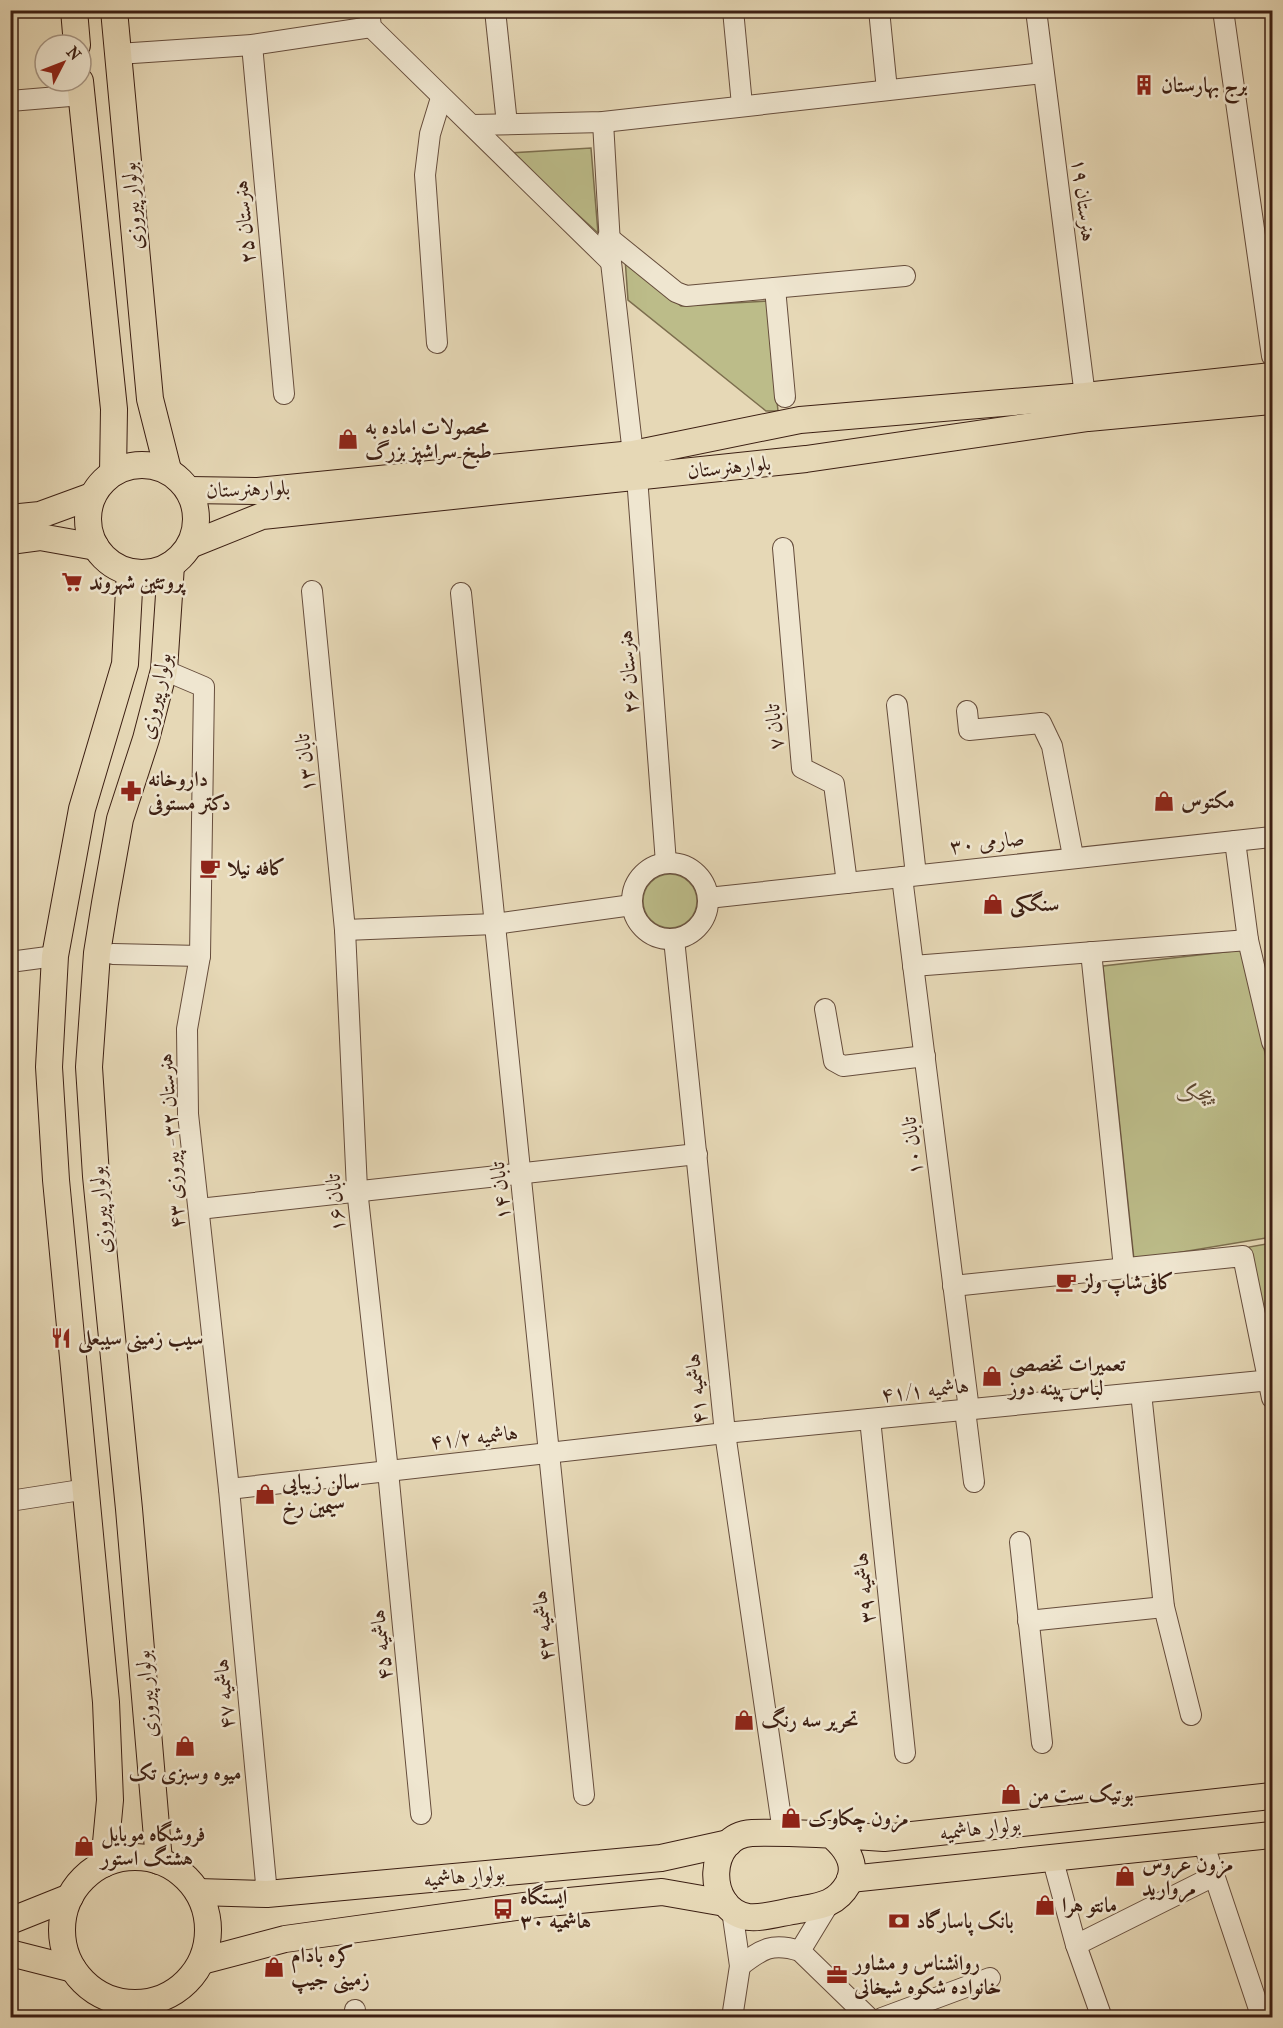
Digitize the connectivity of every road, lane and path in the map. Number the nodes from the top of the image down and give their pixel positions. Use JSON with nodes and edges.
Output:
{"nodes":[{"id":1,"x":74,"y":10,"type":"edge"},
{"id":2,"x":114,"y":10,"type":"edge"},
{"id":3,"x":495,"y":10,"type":"edge"},
{"id":4,"x":734,"y":10,"type":"edge"},
{"id":5,"x":879,"y":10,"type":"edge"},
{"id":6,"x":1036,"y":10,"type":"edge"},
{"id":7,"x":1223,"y":10,"type":"edge"},
{"id":8,"x":370,"y":19,"type":"edge"},
{"id":9,"x":76,"y":33,"type":"edge"},
{"id":10,"x":252,"y":45,"type":"junction"},
{"id":11,"x":118,"y":54,"type":"junction"},
{"id":12,"x":1043,"y":73,"type":"junction"},
{"id":13,"x":887,"y":90,"type":"junction"},
{"id":14,"x":54,"y":93,"type":"edge"},
{"id":15,"x":82,"y":93,"type":"edge"},
{"id":16,"x":441,"y":98,"type":"junction"},
{"id":17,"x":10,"y":101,"type":"edge"},
{"id":18,"x":742,"y":105,"type":"junction"},
{"id":19,"x":603,"y":122,"type":"junction"},
{"id":20,"x":507,"y":124,"type":"junction"},
{"id":21,"x":472,"y":125,"type":"junction"},
{"id":22,"x":608,"y":237,"type":"junction"},
{"id":23,"x":611,"y":262,"type":"junction"},
{"id":24,"x":905,"y":276,"type":"dead end"},
{"id":25,"x":775,"y":288,"type":"junction"},
{"id":26,"x":437,"y":343,"type":"dead end"},
{"id":27,"x":1272,"y":356,"type":"edge"},
{"id":28,"x":1272,"y":376,"type":"edge"},
{"id":29,"x":284,"y":394,"type":"dead end"},
{"id":30,"x":1085,"y":396,"type":"junction"},
{"id":31,"x":786,"y":397,"type":"dead end"},
{"id":32,"x":1272,"y":400,"type":"edge"},
{"id":33,"x":800,"y":420,"type":"junction"},
{"id":34,"x":806,"y":459,"type":"junction"},
{"id":35,"x":635,"y":466,"type":"junction"},
{"id":36,"x":168,"y":470,"type":"junction"},
{"id":37,"x":113,"y":473,"type":"junction"},
{"id":38,"x":189,"y":490,"type":"junction"},
{"id":39,"x":92,"y":496,"type":"junction"},
{"id":40,"x":10,"y":518,"type":"edge"},
{"id":41,"x":10,"y":540,"type":"edge"},
{"id":42,"x":190,"y":545,"type":"junction"},
{"id":43,"x":96,"y":547,"type":"junction"},
{"id":44,"x":783,"y":548,"type":"dead end"},
{"id":45,"x":171,"y":566,"type":"junction"},
{"id":46,"x":130,"y":572,"type":"junction"},
{"id":47,"x":312,"y":591,"type":"dead end"},
{"id":48,"x":461,"y":593,"type":"dead end"},
{"id":49,"x":165,"y":670,"type":"junction"},
{"id":50,"x":897,"y":705,"type":"dead end"},
{"id":51,"x":967,"y":711,"type":"dead end"},
{"id":52,"x":1272,"y":837,"type":"edge"},
{"id":53,"x":1235,"y":841,"type":"junction"},
{"id":54,"x":1073,"y":856,"type":"junction"},
{"id":55,"x":666,"y":863,"type":"junction"},
{"id":56,"x":909,"y":876,"type":"junction"},
{"id":57,"x":847,"y":883,"type":"junction"},
{"id":58,"x":708,"y":898,"type":"junction"},
{"id":59,"x":632,"y":905,"type":"junction"},
{"id":60,"x":495,"y":924,"type":"junction"},
{"id":61,"x":345,"y":930,"type":"junction"},
{"id":62,"x":674,"y":939,"type":"junction"},
{"id":63,"x":1248,"y":940,"type":"junction"},
{"id":64,"x":1091,"y":952,"type":"junction"},
{"id":65,"x":113,"y":954,"type":"dead end"},
{"id":66,"x":55,"y":956,"type":"junction"},
{"id":67,"x":200,"y":956,"type":"junction"},
{"id":68,"x":10,"y":962,"type":"edge"},
{"id":69,"x":913,"y":966,"type":"junction"},
{"id":70,"x":825,"y":1009,"type":"dead end"},
{"id":71,"x":1272,"y":1042,"type":"edge"},
{"id":72,"x":925,"y":1056,"type":"junction"},
{"id":73,"x":697,"y":1154,"type":"junction"},
{"id":74,"x":522,"y":1171,"type":"junction"},
{"id":75,"x":357,"y":1189,"type":"junction"},
{"id":76,"x":199,"y":1209,"type":"junction"},
{"id":77,"x":1124,"y":1268,"type":"junction"},
{"id":78,"x":953,"y":1286,"type":"junction"},
{"id":79,"x":1272,"y":1386,"type":"edge"},
{"id":80,"x":1141,"y":1393,"type":"junction"},
{"id":81,"x":967,"y":1410,"type":"junction"},
{"id":82,"x":870,"y":1419,"type":"junction"},
{"id":83,"x":725,"y":1433,"type":"junction"},
{"id":84,"x":549,"y":1453,"type":"junction"},
{"id":85,"x":388,"y":1471,"type":"junction"},
{"id":86,"x":974,"y":1482,"type":"dead end"},
{"id":87,"x":87,"y":1488,"type":"junction"},
{"id":88,"x":229,"y":1490,"type":"junction"},
{"id":89,"x":10,"y":1501,"type":"edge"},
{"id":90,"x":1020,"y":1542,"type":"dead end"},
{"id":91,"x":1164,"y":1607,"type":"junction"},
{"id":92,"x":1028,"y":1621,"type":"junction"},
{"id":93,"x":1191,"y":1715,"type":"dead end"},
{"id":94,"x":1042,"y":1743,"type":"dead end"},
{"id":95,"x":905,"y":1753,"type":"dead end"},
{"id":96,"x":584,"y":1795,"type":"dead end"},
{"id":97,"x":1272,"y":1796,"type":"edge"},
{"id":98,"x":421,"y":1814,"type":"dead end"},
{"id":99,"x":783,"y":1832,"type":"junction"},
{"id":100,"x":830,"y":1834,"type":"junction"},
{"id":101,"x":1272,"y":1835,"type":"edge"},
{"id":102,"x":1203,"y":1842,"type":"junction"},
{"id":103,"x":729,"y":1843,"type":"junction"},
{"id":104,"x":1052,"y":1857,"type":"junction"},
{"id":105,"x":159,"y":1861,"type":"junction"},
{"id":106,"x":104,"y":1864,"type":"junction"},
{"id":107,"x":1214,"y":1876,"type":"junction"},
{"id":108,"x":850,"y":1879,"type":"junction"},
{"id":109,"x":198,"y":1892,"type":"junction"},
{"id":110,"x":267,"y":1894,"type":"junction"},
{"id":111,"x":70,"y":1897,"type":"junction"},
{"id":112,"x":828,"y":1905,"type":"junction"},
{"id":113,"x":729,"y":1906,"type":"junction"},
{"id":114,"x":10,"y":1921,"type":"edge"},
{"id":115,"x":1076,"y":1944,"type":"junction"},
{"id":116,"x":800,"y":1951,"type":"junction"},
{"id":117,"x":10,"y":1953,"type":"edge"},
{"id":118,"x":202,"y":1961,"type":"junction"},
{"id":119,"x":740,"y":1966,"type":"junction"},
{"id":120,"x":74,"y":1969,"type":"junction"},
{"id":121,"x":990,"y":1978,"type":"dead end"},
{"id":122,"x":176,"y":1991,"type":"junction"},
{"id":123,"x":113,"y":2008,"type":"edge"},
{"id":124,"x":171,"y":2018,"type":"edge"},
{"id":125,"x":732,"y":2018,"type":"edge"},
{"id":126,"x":869,"y":2018,"type":"edge"},
{"id":127,"x":882,"y":2018,"type":"edge"},
{"id":128,"x":1102,"y":2018,"type":"edge"},
{"id":129,"x":1262,"y":2018,"type":"edge"}],
"edges":[{"from":1,"to":9,"type":"main road"},
{"from":2,"to":11,"type":"main road","name":"بولوار پیروزی"},
{"from":3,"to":20,"type":"street"},
{"from":4,"to":18,"type":"street"},
{"from":5,"to":13,"type":"street"},
{"from":6,"to":12,"type":"street","name":"هنرستان ۱۹"},
{"from":7,"to":27,"type":"street"},
{"from":8,"to":10,"type":"street"},
{"from":8,"to":16,"type":"street"},
{"from":10,"to":11,"type":"street"},
{"from":10,"to":29,"type":"street","name":"هنرستان ۲۵"},
{"from":11,"to":36,"type":"main road","name":"بولوار پیروزی"},
{"from":12,"to":13,"type":"street"},
{"from":12,"to":30,"type":"street","name":"هنرستان ۱۹"},
{"from":13,"to":18,"type":"street"},
{"from":14,"to":17,"type":"street"},
{"from":15,"to":37,"type":"main road","name":"بولوار پیروزی"},
{"from":16,"to":21,"type":"street"},
{"from":16,"to":26,"type":"street"},
{"from":18,"to":19,"type":"street"},
{"from":19,"to":20,"type":"street"},
{"from":19,"to":22,"type":"street","name":"هنرستان ۲۶"},
{"from":20,"to":21,"type":"street"},
{"from":21,"to":23,"type":"street"},
{"from":22,"to":23,"type":"street","name":"هنرستان ۲۶"},
{"from":22,"to":25,"type":"street"},
{"from":23,"to":35,"type":"street","name":"هنرستان ۲۶"},
{"from":24,"to":25,"type":"street"},
{"from":25,"to":31,"type":"street"},
{"from":28,"to":30,"type":"main road","name":"بلوارهنرستان"},
{"from":30,"to":33,"type":"main road","name":"بلوارهنرستان"},
{"from":32,"to":34,"type":"main road","name":"بلوارهنرستان"},
{"from":33,"to":34,"type":"main road"},
{"from":33,"to":35,"type":"main road","name":"بلوارهنرستان"},
{"from":34,"to":35,"type":"main road","name":"بلوارهنرستان"},
{"from":35,"to":38,"type":"main road","name":"بلوارهنرستان"},
{"from":35,"to":42,"type":"main road","name":"بلوارهنرستان"},
{"from":35,"to":55,"type":"street","name":"هنرستان ۲۶"},
{"from":36,"to":37,"type":"main road"},
{"from":36,"to":38,"type":"main road"},
{"from":37,"to":39,"type":"main road"},
{"from":38,"to":42,"type":"main road"},
{"from":39,"to":40,"type":"main road"},
{"from":39,"to":43,"type":"main road"},
{"from":41,"to":43,"type":"main road"},
{"from":42,"to":45,"type":"main road"},
{"from":43,"to":46,"type":"main road"},
{"from":44,"to":57,"type":"street","name":"تابان ۷"},
{"from":45,"to":46,"type":"main road"},
{"from":45,"to":49,"type":"main road","name":"بولوار پیروزی"},
{"from":46,"to":66,"type":"main road","name":"بولوار پیروزی"},
{"from":47,"to":61,"type":"street","name":"تابان ۱۳"},
{"from":48,"to":60,"type":"street","name":"تابان ۱۴"},
{"from":49,"to":67,"type":"street","name":"هنرستان ۳۲ - پیروزی ۴۳"},
{"from":49,"to":105,"type":"main road","name":"بولوار پیروزی"},
{"from":50,"to":56,"type":"street","name":"تابان ۱۰"},
{"from":51,"to":54,"type":"street"},
{"from":52,"to":53,"type":"street","name":"صارمی ۳۰"},
{"from":53,"to":54,"type":"street","name":"صارمی ۳۰"},
{"from":53,"to":63,"type":"street"},
{"from":54,"to":56,"type":"street","name":"صارمی ۳۰"},
{"from":55,"to":58,"type":"street"},
{"from":55,"to":59,"type":"street"},
{"from":56,"to":57,"type":"street","name":"صارمی ۳۰"},
{"from":56,"to":69,"type":"street","name":"تابان ۱۰"},
{"from":57,"to":58,"type":"street","name":"صارمی ۳۰"},
{"from":58,"to":62,"type":"street"},
{"from":59,"to":60,"type":"street"},
{"from":59,"to":62,"type":"street"},
{"from":60,"to":61,"type":"street"},
{"from":60,"to":74,"type":"street","name":"تابان ۱۴"},
{"from":61,"to":75,"type":"street","name":"تابان ۱۶"},
{"from":62,"to":73,"type":"street","name":"هاشمیه ۴۱"},
{"from":63,"to":64,"type":"street"},
{"from":63,"to":71,"type":"street"},
{"from":64,"to":69,"type":"street"},
{"from":64,"to":77,"type":"street"},
{"from":65,"to":67,"type":"street"},
{"from":66,"to":68,"type":"street"},
{"from":66,"to":87,"type":"main road","name":"بولوار پیروزی"},
{"from":67,"to":76,"type":"street","name":"هنرستان ۳۲ - پیروزی ۴۳"},
{"from":69,"to":72,"type":"street","name":"تابان ۱۰"},
{"from":70,"to":72,"type":"street"},
{"from":72,"to":78,"type":"street","name":"تابان ۱۰"},
{"from":73,"to":74,"type":"street"},
{"from":73,"to":83,"type":"street","name":"هاشمیه ۴۱"},
{"from":74,"to":75,"type":"street"},
{"from":74,"to":84,"type":"street","name":"تابان ۱۴"},
{"from":75,"to":76,"type":"street"},
{"from":75,"to":85,"type":"street","name":"تابان ۱۶"},
{"from":76,"to":88,"type":"street","name":"هنرستان ۳۲ - پیروزی ۴۳"},
{"from":77,"to":78,"type":"street"},
{"from":77,"to":79,"type":"street"},
{"from":78,"to":81,"type":"street","name":"تابان ۱۰"},
{"from":79,"to":80,"type":"street","name":"هاشمیه ۴۱/۱"},
{"from":80,"to":81,"type":"street","name":"هاشمیه ۴۱/۱"},
{"from":80,"to":91,"type":"street"},
{"from":81,"to":82,"type":"street","name":"هاشمیه ۴۱/۱"},
{"from":81,"to":86,"type":"street","name":"تابان ۱۰"},
{"from":82,"to":83,"type":"street","name":"هاشمیه ۴۱/۱"},
{"from":82,"to":95,"type":"street","name":"هاشمیه ۳۹"},
{"from":83,"to":84,"type":"street","name":"هاشمیه ۴۱/۲"},
{"from":83,"to":99,"type":"street","name":"هاشمیه ۴۱"},
{"from":84,"to":85,"type":"street","name":"هاشمیه ۴۱/۲"},
{"from":84,"to":96,"type":"street","name":"هاشمیه ۴۳"},
{"from":85,"to":88,"type":"street","name":"هاشمیه ۴۱/۲"},
{"from":85,"to":98,"type":"street","name":"هاشمیه ۴۵"},
{"from":87,"to":89,"type":"street"},
{"from":87,"to":106,"type":"main road","name":"بولوار پیروزی"},
{"from":88,"to":110,"type":"street","name":"هاشمیه ۴۷"},
{"from":90,"to":92,"type":"street"},
{"from":91,"to":92,"type":"street"},
{"from":91,"to":93,"type":"street"},
{"from":92,"to":94,"type":"street"},
{"from":97,"to":100,"type":"main road","name":"بولوار هاشمیه"},
{"from":99,"to":100,"type":"main road"},
{"from":99,"to":103,"type":"main road"},
{"from":100,"to":108,"type":"main road"},
{"from":101,"to":102,"type":"main road","name":"بولوار هاشمیه"},
{"from":102,"to":104,"type":"main road","name":"بولوار هاشمیه"},
{"from":102,"to":107,"type":"street"},
{"from":103,"to":110,"type":"main road","name":"بولوار هاشمیه"},
{"from":103,"to":113,"type":"main road"},
{"from":104,"to":108,"type":"main road","name":"بولوار هاشمیه"},
{"from":104,"to":115,"type":"street"},
{"from":105,"to":106,"type":"main road"},
{"from":105,"to":109,"type":"main road"},
{"from":106,"to":111,"type":"main road"},
{"from":107,"to":115,"type":"street"},
{"from":107,"to":129,"type":"street"},
{"from":108,"to":112,"type":"main road"},
{"from":109,"to":110,"type":"main road","name":"بولوار هاشمیه"},
{"from":109,"to":118,"type":"main road"},
{"from":111,"to":114,"type":"main road"},
{"from":111,"to":120,"type":"main road"},
{"from":112,"to":113,"type":"main road"},
{"from":112,"to":116,"type":"street"},
{"from":113,"to":118,"type":"main road","name":"بولوار هاشمیه"},
{"from":113,"to":119,"type":"street"},
{"from":115,"to":128,"type":"street"},
{"from":116,"to":119,"type":"street"},
{"from":116,"to":126,"type":"street"},
{"from":117,"to":120,"type":"main road"},
{"from":118,"to":122,"type":"main road"},
{"from":119,"to":125,"type":"street"},
{"from":120,"to":123,"type":"main road"},
{"from":121,"to":127,"type":"street"},
{"from":122,"to":123,"type":"main road"},
{"from":122,"to":124,"type":"main road"}]}
